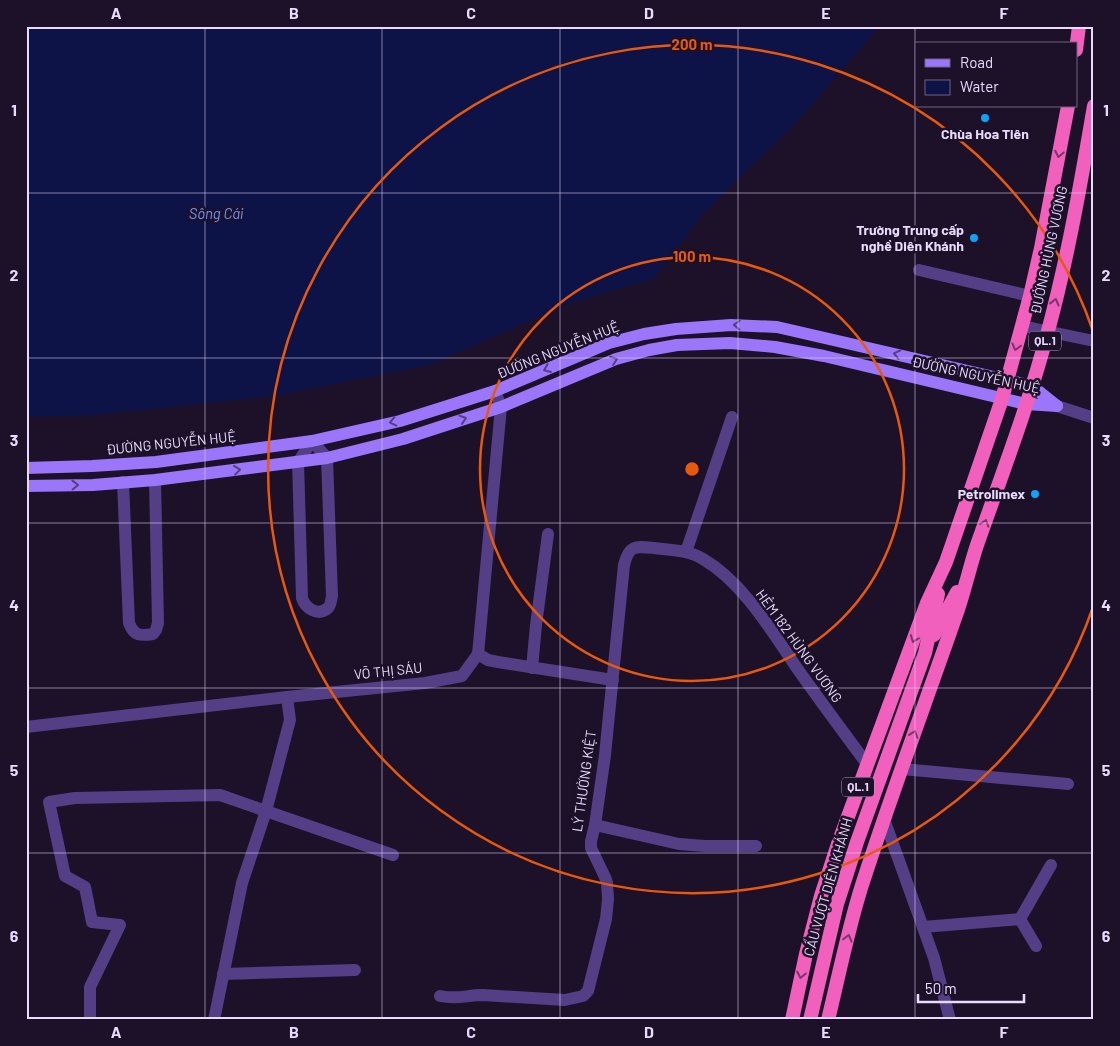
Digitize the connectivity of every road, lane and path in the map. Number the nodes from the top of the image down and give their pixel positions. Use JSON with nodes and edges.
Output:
{"nodes":[{"id":1,"x":1079,"y":26,"type":"edge"},
{"id":2,"x":1077,"y":42,"type":"edge"},
{"id":3,"x":1094,"y":106,"type":"edge"},
{"id":4,"x":1068,"y":108,"type":"edge"},
{"id":5,"x":919,"y":270,"type":"dead end"},
{"id":6,"x":1030,"y":296,"type":"junction"},
{"id":7,"x":1022,"y":326,"type":"junction"},
{"id":8,"x":1048,"y":333,"type":"junction"},
{"id":9,"x":1094,"y":342,"type":"edge"},
{"id":10,"x":1007,"y":380,"type":"junction"},
{"id":11,"x":1032,"y":386,"type":"junction"},
{"id":12,"x":495,"y":391,"type":"junction"},
{"id":13,"x":1002,"y":399,"type":"junction"},
{"id":14,"x":1026,"y":404,"type":"junction"},
{"id":15,"x":1057,"y":406,"type":"junction"},
{"id":16,"x":501,"y":407,"type":"junction"},
{"id":17,"x":732,"y":417,"type":"dead end"},
{"id":18,"x":1094,"y":418,"type":"edge"},
{"id":19,"x":312,"y":441,"type":"junction"},
{"id":20,"x":327,"y":458,"type":"junction"},
{"id":21,"x":298,"y":462,"type":"junction"},
{"id":22,"x":26,"y":468,"type":"edge"},
{"id":23,"x":155,"y":480,"type":"junction"},
{"id":24,"x":123,"y":482,"type":"junction"},
{"id":25,"x":26,"y":486,"type":"edge"},
{"id":26,"x":548,"y":534,"type":"dead end"},
{"id":27,"x":638,"y":547,"type":"joint"},
{"id":28,"x":686,"y":552,"type":"junction"},
{"id":29,"x":946,"y":562,"type":"junction"},
{"id":30,"x":969,"y":570,"type":"junction"},
{"id":31,"x":925,"y":653,"type":"junction"},
{"id":32,"x":478,"y":654,"type":"junction"},
{"id":33,"x":532,"y":668,"type":"junction"},
{"id":34,"x":613,"y":680,"type":"junction"},
{"id":35,"x":287,"y":697,"type":"junction"},
{"id":36,"x":26,"y":727,"type":"edge"},
{"id":37,"x":867,"y":764,"type":"junction"},
{"id":38,"x":902,"y":769,"type":"junction"},
{"id":39,"x":1068,"y":784,"type":"dead end"},
{"id":40,"x":266,"y":811,"type":"junction"},
{"id":41,"x":884,"y":819,"type":"junction"},
{"id":42,"x":595,"y":825,"type":"junction"},
{"id":43,"x":756,"y":846,"type":"dead end"},
{"id":44,"x":393,"y":855,"type":"dead end"},
{"id":45,"x":1051,"y":865,"type":"dead end"},
{"id":46,"x":1020,"y":919,"type":"junction"},
{"id":47,"x":923,"y":927,"type":"junction"},
{"id":48,"x":1036,"y":946,"type":"dead end"},
{"id":49,"x":355,"y":970,"type":"dead end"},
{"id":50,"x":223,"y":974,"type":"junction"},
{"id":51,"x":440,"y":996,"type":"dead end"},
{"id":52,"x":90,"y":1020,"type":"edge"},
{"id":53,"x":214,"y":1020,"type":"edge"},
{"id":54,"x":792,"y":1020,"type":"edge"},
{"id":55,"x":810,"y":1020,"type":"edge"},
{"id":56,"x":828,"y":1020,"type":"edge"},
{"id":57,"x":950,"y":1020,"type":"edge"}],
"edges":[{"from":1,"to":2,"type":"highway"},
{"from":8,"to":3,"type":"highway","name":"ĐƯỜNG HÙNG VƯƠNG","number":"QL.1","one_way":true},
{"from":4,"to":6,"type":"highway","name":"ĐƯỜNG HÙNG VƯƠNG","number":"QL.1","one_way":true},
{"from":5,"to":6,"type":"street"},
{"from":6,"to":7,"type":"highway","name":"ĐƯỜNG HÙNG VƯƠNG","number":"QL.1"},
{"from":7,"to":8,"type":"street"},
{"from":7,"to":10,"type":"highway","name":"ĐƯỜNG HÙNG VƯƠNG","number":"QL.1","one_way":true},
{"from":8,"to":9,"type":"street"},
{"from":8,"to":11,"type":"highway","name":"ĐƯỜNG HÙNG VƯƠNG","number":"QL.1"},
{"from":10,"to":11,"type":"main road","name":"ĐƯỜNG NGUYỄN HUỆ"},
{"from":10,"to":12,"type":"main road","name":"ĐƯỜNG NGUYỄN HUỆ","one_way":true},
{"from":10,"to":13,"type":"highway","name":"ĐƯỜNG HÙNG VƯƠNG","number":"QL.1"},
{"from":11,"to":14,"type":"highway","name":"ĐƯỜNG HÙNG VƯƠNG","number":"QL.1"},
{"from":11,"to":15,"type":"main road","name":"ĐƯỜNG NGUYỄN HUỆ"},
{"from":12,"to":16,"type":"street"},
{"from":12,"to":19,"type":"main road","name":"ĐƯỜNG NGUYỄN HUỆ","one_way":true},
{"from":13,"to":14,"type":"main road","name":"ĐƯỜNG NGUYỄN HUỆ"},
{"from":16,"to":13,"type":"main road","name":"ĐƯỜNG NGUYỄN HUỆ","one_way":true},
{"from":13,"to":29,"type":"highway","name":"ĐƯỜNG HÙNG VƯƠNG","number":"QL.1"},
{"from":14,"to":15,"type":"main road","name":"ĐƯỜNG NGUYỄN HUỆ"},
{"from":30,"to":14,"type":"highway","name":"ĐƯỜNG HÙNG VƯƠNG","number":"QL.1","one_way":true},
{"from":15,"to":18,"type":"street"},
{"from":20,"to":16,"type":"main road","name":"ĐƯỜNG NGUYỄN HUỆ","one_way":true},
{"from":16,"to":32,"type":"street"},
{"from":17,"to":28,"type":"street"},
{"from":19,"to":20,"type":"street"},
{"from":19,"to":21,"type":"street"},
{"from":19,"to":22,"type":"main road","name":"ĐƯỜNG NGUYỄN HUỆ"},
{"from":20,"to":21,"type":"main road","name":"ĐƯỜNG NGUYỄN HUỆ"},
{"from":20,"to":21,"type":"street"},
{"from":23,"to":21,"type":"main road","name":"ĐƯỜNG NGUYỄN HUỆ","one_way":true},
{"from":23,"to":24,"type":"main road","name":"ĐƯỜNG NGUYỄN HUỆ"},
{"from":23,"to":24,"type":"street"},
{"from":25,"to":24,"type":"main road","name":"ĐƯỜNG NGUYỄN HUỆ","one_way":true},
{"from":26,"to":33,"type":"street"},
{"from":27,"to":28,"type":"street","name":"HẺM 182 HÙNG VƯƠNG"},
{"from":27,"to":34,"type":"street","name":"LÝ THƯỜNG KIỆT"},
{"from":28,"to":37,"type":"street","name":"HẺM 182 HÙNG VƯƠNG"},
{"from":29,"to":31,"type":"highway","name":"CẦU VƯỢT DIÊN KHÁNH","number":"QL.1"},
{"from":29,"to":37,"type":"highway","number":"QL.1","one_way":true},
{"from":30,"to":31,"type":"highway","name":"CẦU VƯỢT DIÊN KHÁNH","number":"QL.1"},
{"from":38,"to":30,"type":"highway","number":"QL.1","one_way":true},
{"from":31,"to":55,"type":"highway","name":"CẦU VƯỢT DIÊN KHÁNH","number":"QL.1"},
{"from":32,"to":33,"type":"street"},
{"from":32,"to":35,"type":"street","name":"VÕ THỊ SÁU"},
{"from":33,"to":34,"type":"street"},
{"from":34,"to":42,"type":"street","name":"LÝ THƯỜNG KIỆT"},
{"from":35,"to":36,"type":"street","name":"VÕ THỊ SÁU"},
{"from":35,"to":40,"type":"street"},
{"from":37,"to":54,"type":"highway","number":"QL.1","one_way":true},
{"from":38,"to":39,"type":"street"},
{"from":38,"to":41,"type":"highway","number":"QL.1"},
{"from":40,"to":44,"type":"street"},
{"from":40,"to":50,"type":"street"},
{"from":40,"to":52,"type":"street"},
{"from":41,"to":47,"type":"street"},
{"from":56,"to":41,"type":"highway","number":"QL.1","one_way":true},
{"from":42,"to":43,"type":"street"},
{"from":42,"to":51,"type":"street","name":"LÝ THƯỜNG KIỆT"},
{"from":45,"to":46,"type":"street"},
{"from":46,"to":47,"type":"street"},
{"from":46,"to":48,"type":"street"},
{"from":47,"to":57,"type":"street"},
{"from":49,"to":50,"type":"street"},
{"from":50,"to":53,"type":"street"}]}
